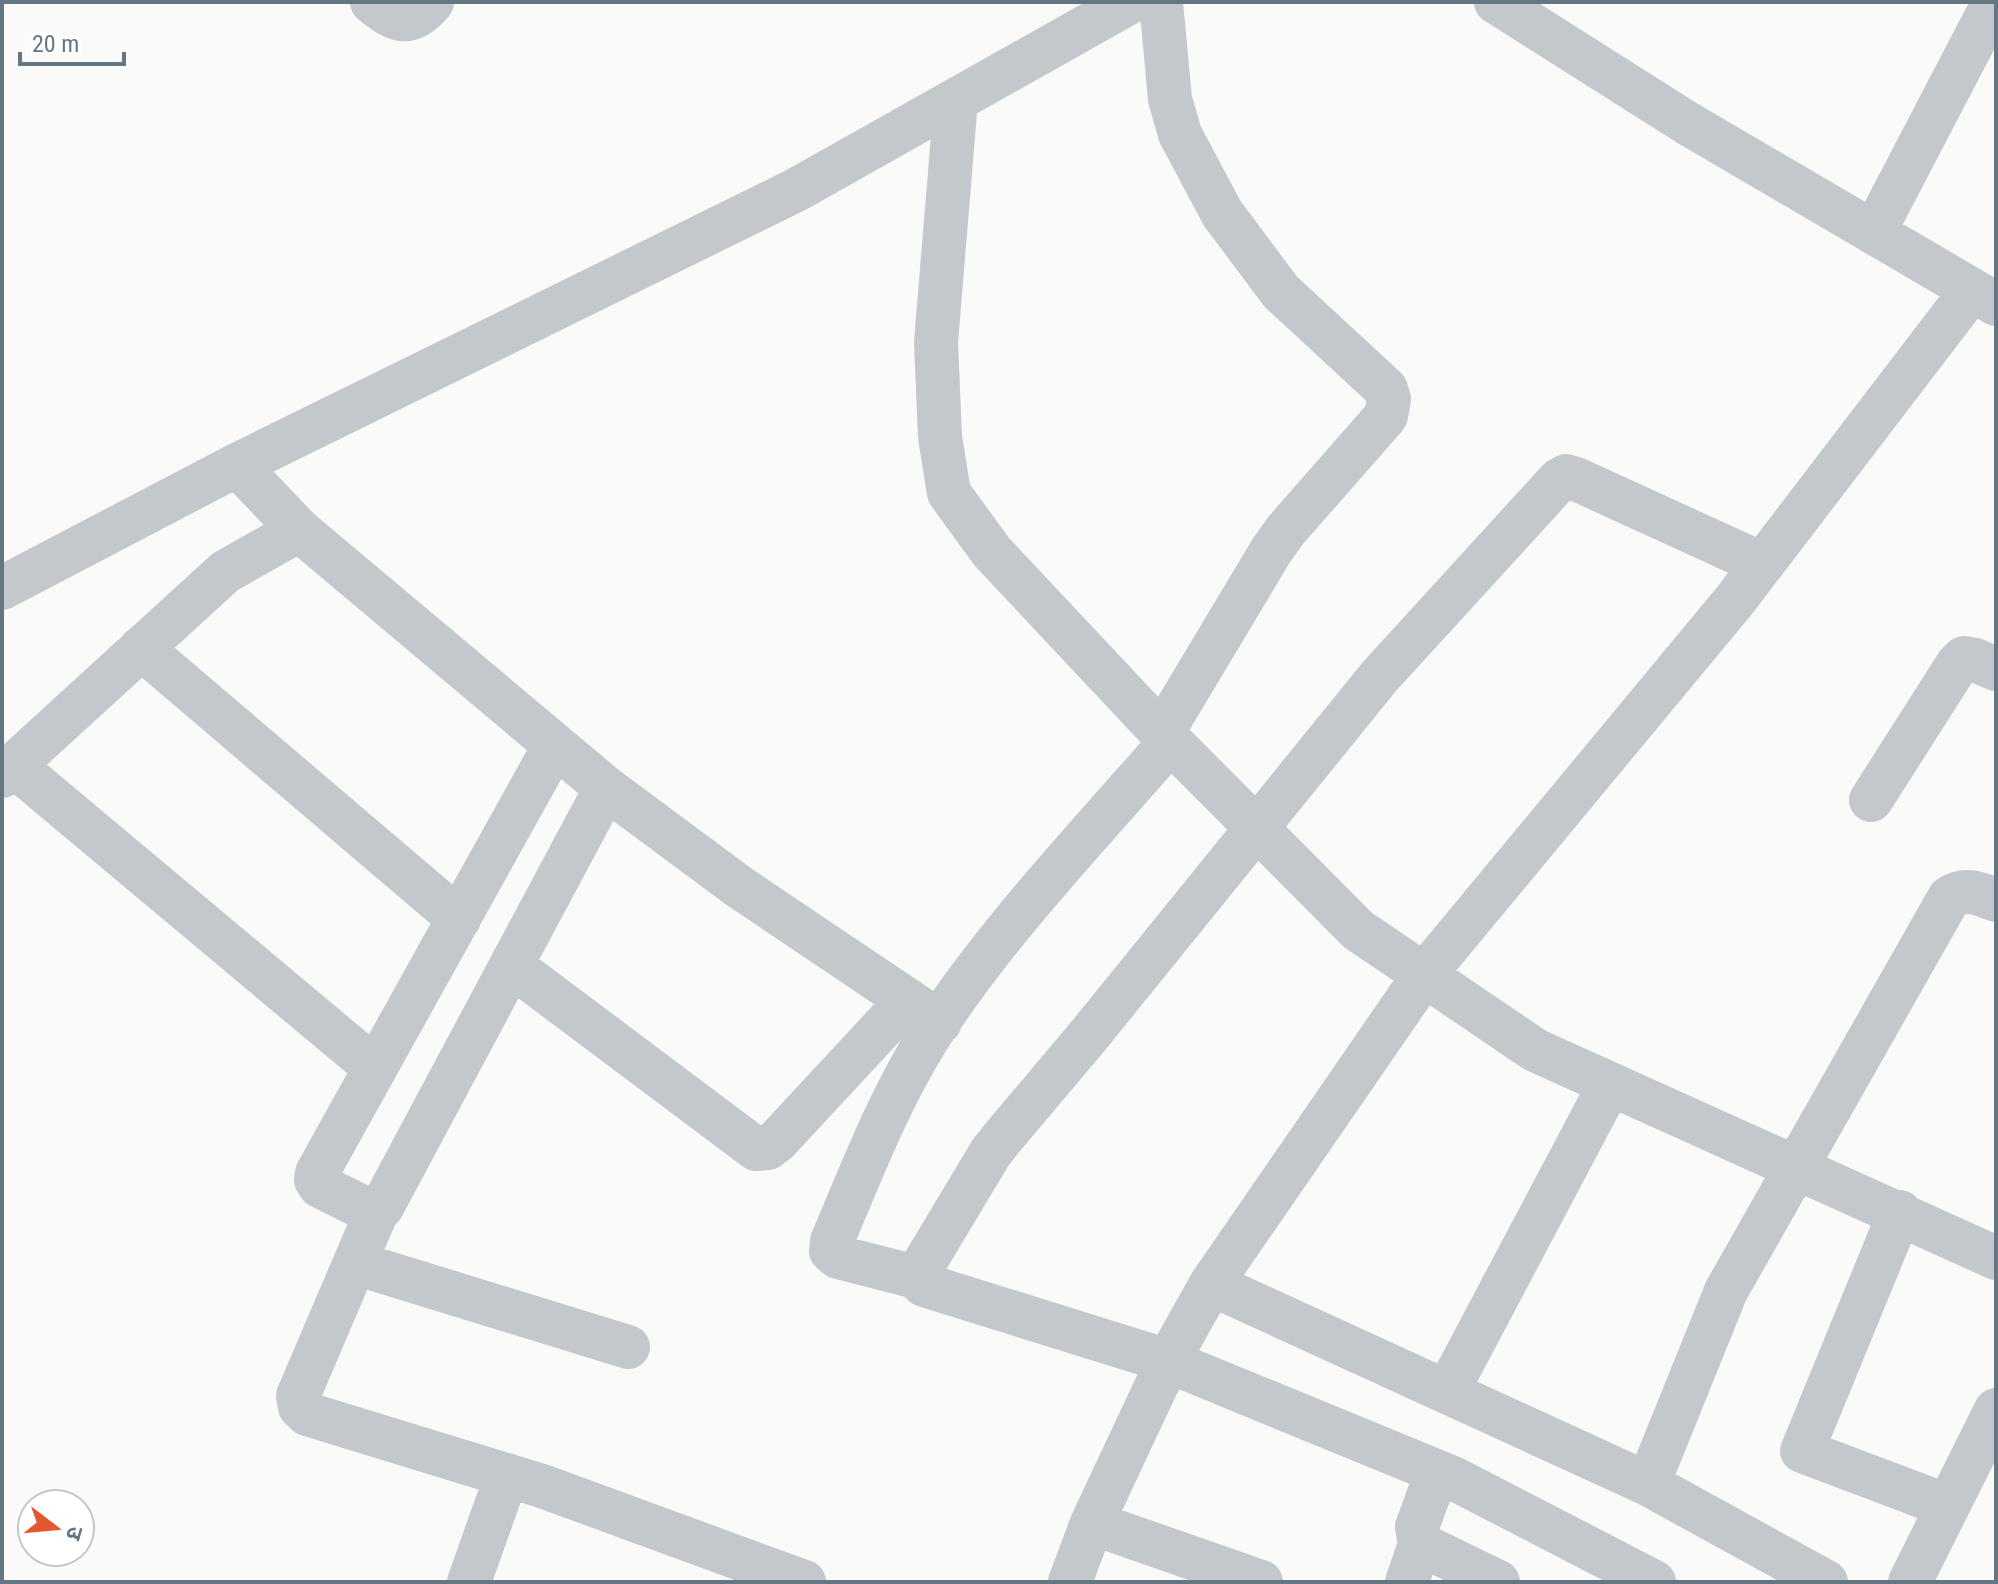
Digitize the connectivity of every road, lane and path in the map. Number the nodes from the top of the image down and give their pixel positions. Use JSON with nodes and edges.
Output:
{"nodes":[{"id":1,"x":372,"y":2,"type":"edge"},
{"id":2,"x":432,"y":2,"type":"edge"},
{"id":3,"x":1130,"y":2,"type":"edge"},
{"id":4,"x":1161,"y":2,"type":"edge"},
{"id":5,"x":1496,"y":2,"type":"edge"},
{"id":6,"x":1994,"y":2,"type":"edge"},
{"id":7,"x":956,"y":100,"type":"junction"},
{"id":8,"x":1874,"y":232,"type":"junction"},
{"id":9,"x":1984,"y":297,"type":"edge"},
{"id":10,"x":237,"y":465,"type":"junction"},
{"id":11,"x":299,"y":530,"type":"junction"},
{"id":12,"x":1762,"y":564,"type":"junction"},
{"id":13,"x":2,"y":588,"type":"edge"},
{"id":14,"x":141,"y":648,"type":"junction"},
{"id":15,"x":1996,"y":669,"type":"edge"},
{"id":16,"x":1166,"y":738,"type":"junction"},
{"id":17,"x":555,"y":745,"type":"junction"},
{"id":18,"x":8,"y":771,"type":"edge"},
{"id":19,"x":606,"y":788,"type":"junction"},
{"id":20,"x":1871,"y":800,"type":"dead end"},
{"id":21,"x":1256,"y":826,"type":"junction"},
{"id":22,"x":1996,"y":900,"type":"edge"},
{"id":23,"x":459,"y":919,"type":"junction"},
{"id":24,"x":512,"y":966,"type":"junction"},
{"id":25,"x":1424,"y":975,"type":"junction"},
{"id":26,"x":924,"y":1011,"type":"junction"},
{"id":27,"x":375,"y":1068,"type":"junction"},
{"id":28,"x":1610,"y":1084,"type":"junction"},
{"id":29,"x":1796,"y":1169,"type":"junction"},
{"id":30,"x":377,"y":1211,"type":"junction"},
{"id":31,"x":1900,"y":1212,"type":"junction"},
{"id":32,"x":1996,"y":1258,"type":"edge"},
{"id":33,"x":355,"y":1263,"type":"junction"},
{"id":34,"x":916,"y":1277,"type":"junction"},
{"id":35,"x":1211,"y":1284,"type":"junction"},
{"id":36,"x":628,"y":1347,"type":"dead end"},
{"id":37,"x":1168,"y":1361,"type":"junction"},
{"id":38,"x":1448,"y":1390,"type":"junction"},
{"id":39,"x":1996,"y":1410,"type":"edge"},
{"id":40,"x":1437,"y":1472,"type":"junction"},
{"id":41,"x":507,"y":1475,"type":"junction"},
{"id":42,"x":1648,"y":1484,"type":"junction"},
{"id":43,"x":1948,"y":1506,"type":"junction"},
{"id":44,"x":1092,"y":1523,"type":"junction"},
{"id":45,"x":1413,"y":1563,"type":"edge"},
{"id":46,"x":469,"y":1582,"type":"edge"},
{"id":47,"x":804,"y":1582,"type":"edge"},
{"id":48,"x":1070,"y":1582,"type":"edge"},
{"id":49,"x":1261,"y":1582,"type":"edge"},
{"id":50,"x":1498,"y":1582,"type":"edge"},
{"id":51,"x":1654,"y":1582,"type":"edge"},
{"id":52,"x":1826,"y":1582,"type":"edge"},
{"id":53,"x":1910,"y":1582,"type":"edge"}],
"edges":[{"from":1,"to":2,"type":"street"},
{"from":3,"to":7,"type":"street"},
{"from":4,"to":16,"type":"street"},
{"from":5,"to":8,"type":"street"},
{"from":6,"to":8,"type":"street"},
{"from":7,"to":10,"type":"street"},
{"from":7,"to":16,"type":"street"},
{"from":8,"to":9,"type":"street"},
{"from":9,"to":12,"type":"street"},
{"from":10,"to":11,"type":"street"},
{"from":10,"to":13,"type":"street"},
{"from":11,"to":14,"type":"street"},
{"from":11,"to":17,"type":"street"},
{"from":12,"to":21,"type":"street"},
{"from":12,"to":25,"type":"street"},
{"from":14,"to":18,"type":"street"},
{"from":14,"to":23,"type":"street"},
{"from":15,"to":20,"type":"street"},
{"from":16,"to":21,"type":"street"},
{"from":16,"to":26,"type":"street"},
{"from":17,"to":19,"type":"street"},
{"from":17,"to":23,"type":"street"},
{"from":18,"to":27,"type":"street"},
{"from":19,"to":24,"type":"street"},
{"from":19,"to":26,"type":"street"},
{"from":21,"to":25,"type":"street"},
{"from":21,"to":34,"type":"street"},
{"from":22,"to":29,"type":"street"},
{"from":23,"to":27,"type":"street"},
{"from":24,"to":26,"type":"street"},
{"from":24,"to":30,"type":"street"},
{"from":25,"to":28,"type":"street"},
{"from":25,"to":35,"type":"street"},
{"from":26,"to":34,"type":"street"},
{"from":27,"to":30,"type":"street"},
{"from":28,"to":29,"type":"street"},
{"from":28,"to":38,"type":"street"},
{"from":29,"to":31,"type":"street"},
{"from":29,"to":42,"type":"street"},
{"from":30,"to":33,"type":"street"},
{"from":31,"to":32,"type":"street"},
{"from":31,"to":43,"type":"street"},
{"from":33,"to":36,"type":"street"},
{"from":33,"to":41,"type":"street"},
{"from":34,"to":37,"type":"street"},
{"from":35,"to":37,"type":"street"},
{"from":35,"to":38,"type":"street"},
{"from":37,"to":40,"type":"street"},
{"from":37,"to":44,"type":"street"},
{"from":38,"to":42,"type":"street"},
{"from":39,"to":43,"type":"street"},
{"from":40,"to":45,"type":"street"},
{"from":40,"to":51,"type":"street"},
{"from":41,"to":46,"type":"street"},
{"from":41,"to":47,"type":"street"},
{"from":42,"to":52,"type":"street"},
{"from":43,"to":53,"type":"street"},
{"from":44,"to":48,"type":"street"},
{"from":44,"to":49,"type":"street"},
{"from":45,"to":50,"type":"street"}]}
